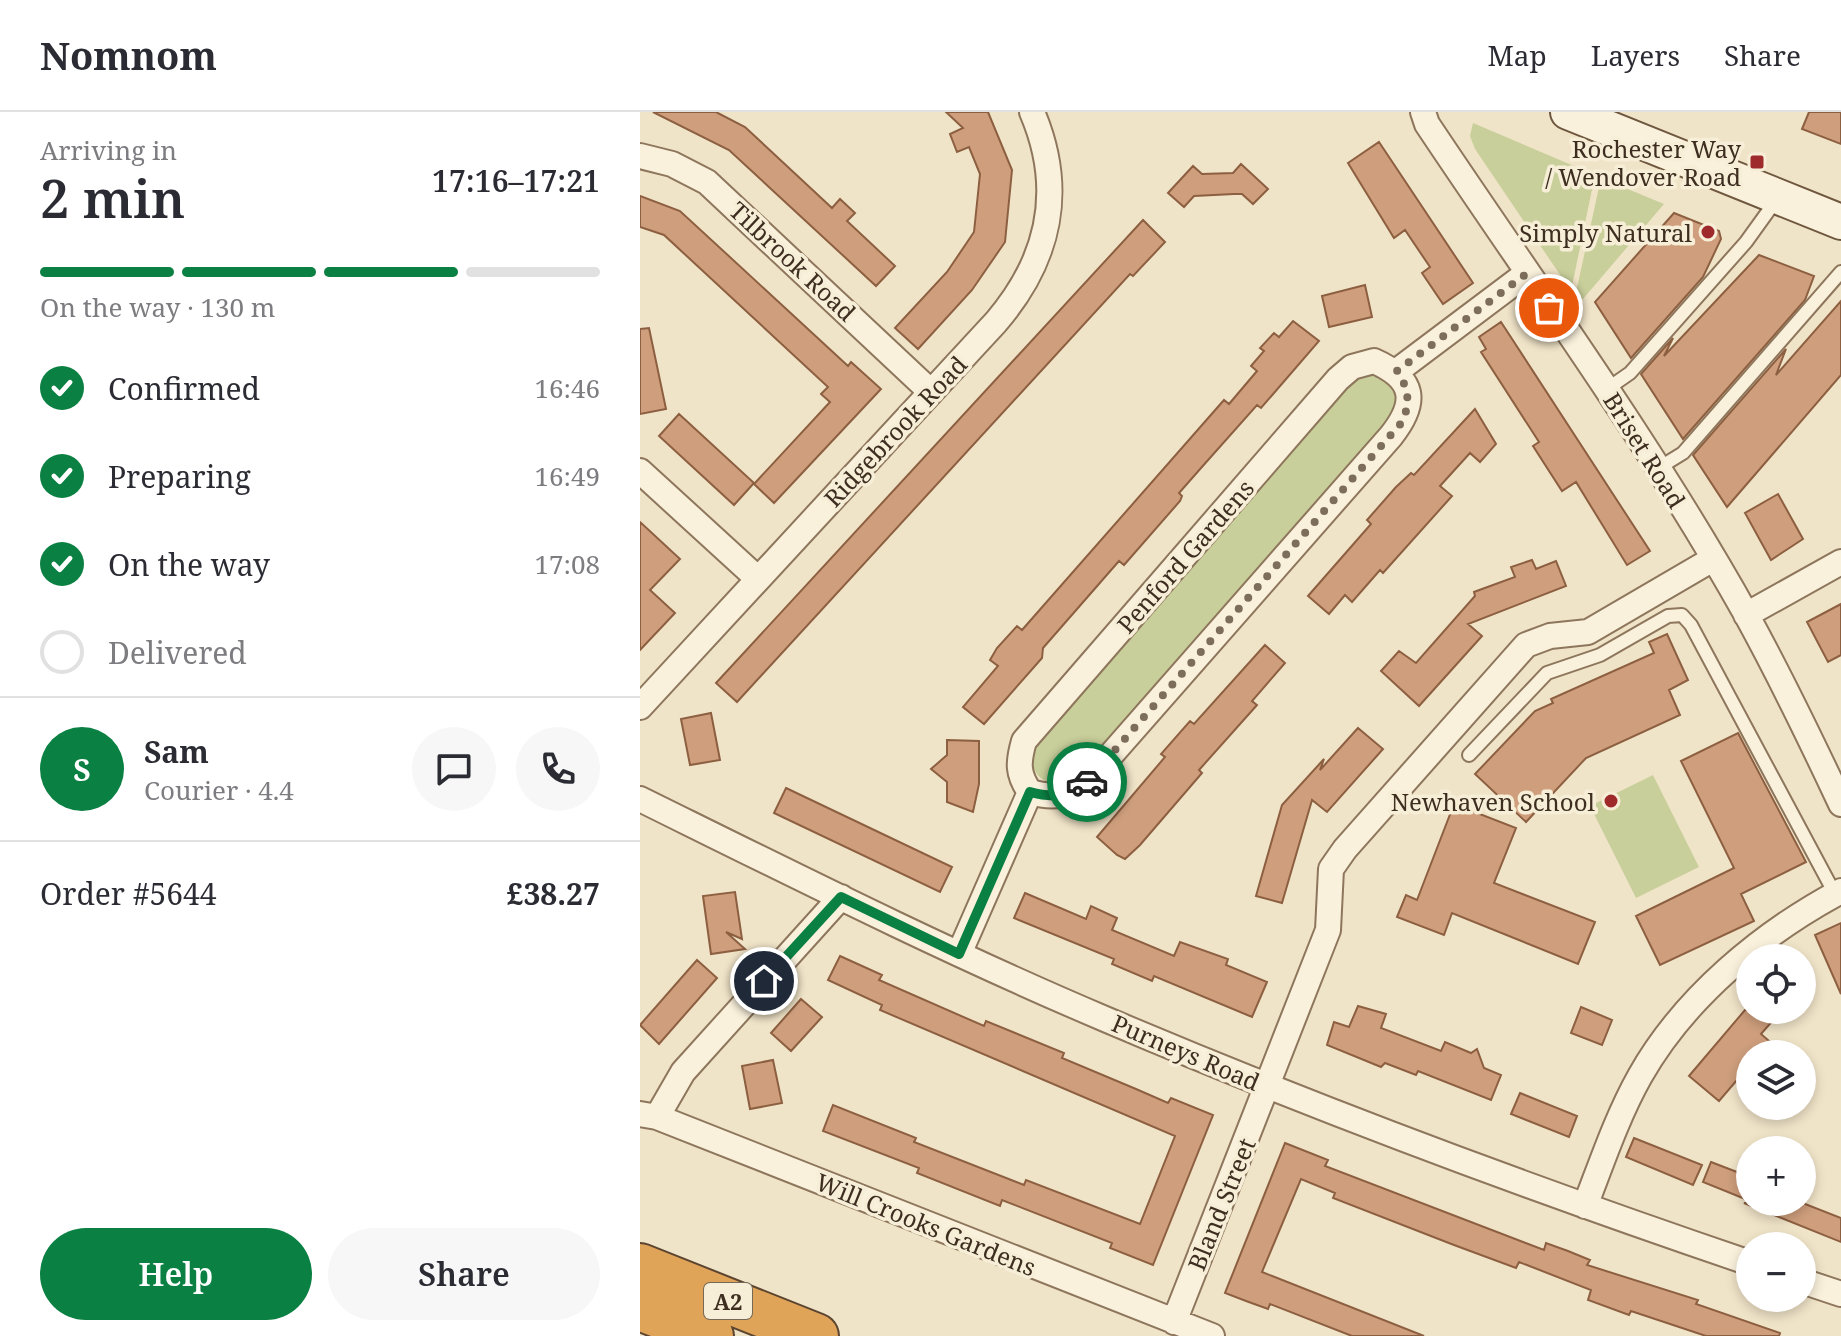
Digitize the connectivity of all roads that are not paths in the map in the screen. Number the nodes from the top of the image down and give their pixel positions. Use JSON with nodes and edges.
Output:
{"nodes":[{"id":1,"x":1032,"y":112,"type":"edge"},
{"id":2,"x":1423,"y":112,"type":"edge"},
{"id":3,"x":1570,"y":112,"type":"edge"},
{"id":4,"x":640,"y":156,"type":"edge"},
{"id":5,"x":1777,"y":198,"type":"junction"},
{"id":6,"x":1841,"y":222,"type":"edge"},
{"id":7,"x":1841,"y":272,"type":"edge"},
{"id":8,"x":1526,"y":274,"type":"junction"},
{"id":9,"x":1397,"y":371,"type":"junction"},
{"id":10,"x":1607,"y":389,"type":"junction"},
{"id":11,"x":931,"y":392,"type":"junction"},
{"id":12,"x":1657,"y":469,"type":"junction"},
{"id":13,"x":640,"y":471,"type":"edge"},
{"id":14,"x":1713,"y":559,"type":"junction"},
{"id":15,"x":1841,"y":562,"type":"edge"},
{"id":16,"x":758,"y":579,"type":"junction"},
{"id":17,"x":1746,"y":615,"type":"junction"},
{"id":18,"x":640,"y":707,"type":"edge"},
{"id":19,"x":1469,"y":755,"type":"dead end"},
{"id":20,"x":1030,"y":792,"type":"junction"},
{"id":21,"x":640,"y":799,"type":"edge"},
{"id":22,"x":1841,"y":804,"type":"edge"},
{"id":23,"x":1838,"y":893,"type":"edge"},
{"id":24,"x":841,"y":897,"type":"junction"},
{"id":25,"x":959,"y":954,"type":"junction"},
{"id":26,"x":1267,"y":1086,"type":"junction"},
{"id":27,"x":648,"y":1115,"type":"edge"},
{"id":28,"x":1585,"y":1206,"type":"junction"},
{"id":29,"x":1736,"y":1258,"type":"edge"},
{"id":30,"x":640,"y":1266,"type":"edge"},
{"id":31,"x":1816,"y":1286,"type":"edge"},
{"id":32,"x":1841,"y":1294,"type":"edge"},
{"id":33,"x":640,"y":1308,"type":"edge"},
{"id":34,"x":1174,"y":1322,"type":"junction"},
{"id":35,"x":711,"y":1336,"type":"edge"},
{"id":36,"x":816,"y":1336,"type":"edge"},
{"id":37,"x":1212,"y":1336,"type":"edge"}],
"edges":[{"from":1,"to":11,"type":"street","name":"Ridgebrook Road"},
{"from":2,"to":8,"type":"street","name":"Briset Road"},
{"from":3,"to":5,"type":"street"},
{"from":4,"to":11,"type":"street","name":"Tilbrook Road"},
{"from":5,"to":6,"type":"street"},
{"from":5,"to":10,"type":"lane"},
{"from":7,"to":12,"type":"lane"},
{"from":8,"to":9,"type":"street"},
{"from":8,"to":10,"type":"street","name":"Briset Road"},
{"from":9,"to":20,"type":"street"},
{"from":9,"to":20,"type":"street","name":"Penford Gardens"},
{"from":10,"to":12,"type":"street","name":"Briset Road"},
{"from":11,"to":16,"type":"street","name":"Ridgebrook Road"},
{"from":12,"to":14,"type":"street","name":"Briset Road"},
{"from":13,"to":16,"type":"street"},
{"from":14,"to":17,"type":"street","name":"Briset Road"},
{"from":14,"to":26,"type":"street","name":"Bland Street"},
{"from":15,"to":17,"type":"street"},
{"from":16,"to":18,"type":"street","name":"Ridgebrook Road"},
{"from":17,"to":22,"type":"street","name":"Briset Road"},
{"from":19,"to":23,"type":"lane"},
{"from":20,"to":25,"type":"street"},
{"from":21,"to":24,"type":"street","name":"Purneys Road"},
{"from":23,"to":28,"type":"street"},
{"from":24,"to":25,"type":"street","name":"Purneys Road"},
{"from":24,"to":27,"type":"street"},
{"from":25,"to":26,"type":"street","name":"Purneys Road"},
{"from":26,"to":28,"type":"street","name":"Purneys Road"},
{"from":26,"to":34,"type":"street","name":"Bland Street"},
{"from":27,"to":34,"type":"street","name":"Will Crooks Gardens"},
{"from":28,"to":29,"type":"street","name":"Purneys Road"},
{"from":30,"to":36,"type":"highway","number":"A2"},
{"from":31,"to":32,"type":"street"},
{"from":33,"to":35,"type":"highway","number":"A2"},
{"from":34,"to":37,"type":"street","name":"Will Crooks Gardens"}]}
